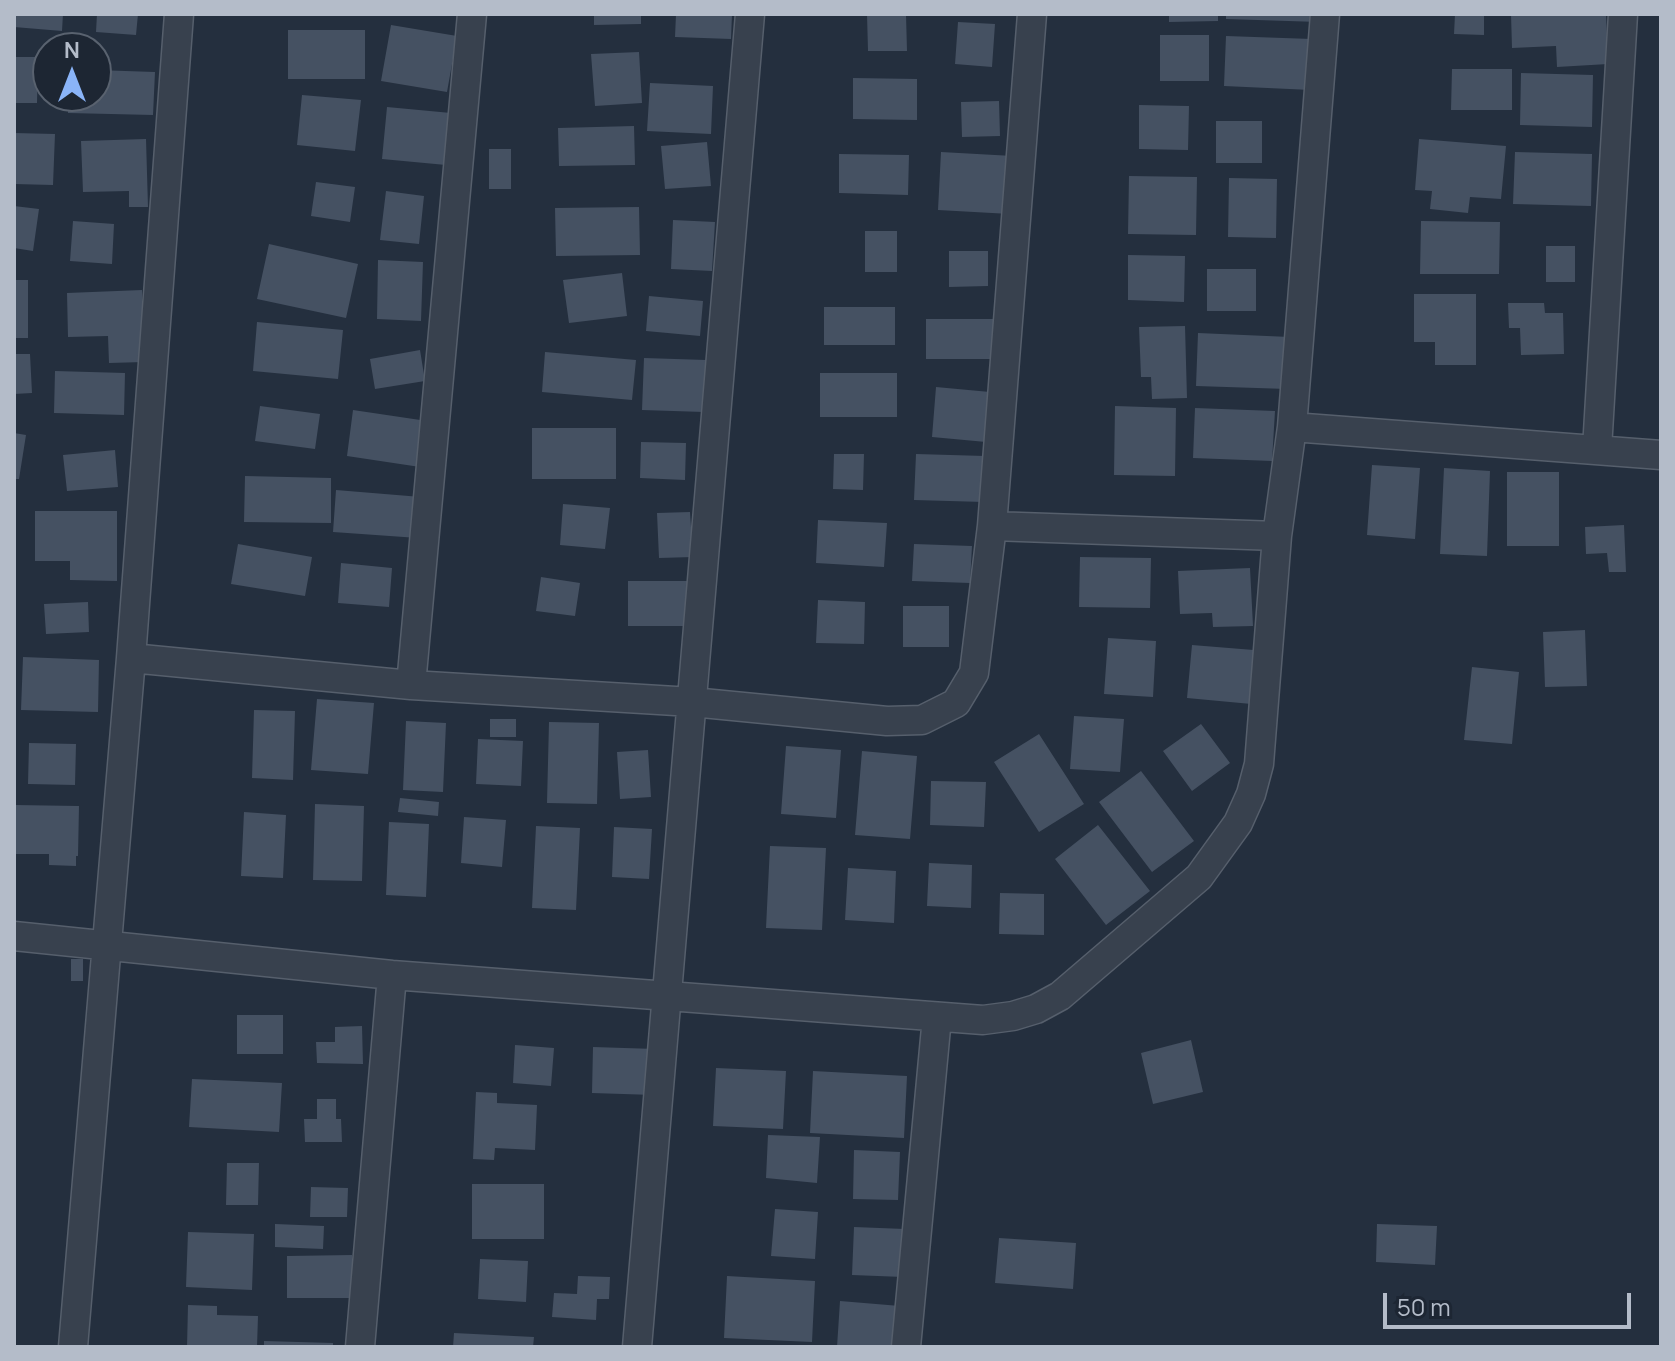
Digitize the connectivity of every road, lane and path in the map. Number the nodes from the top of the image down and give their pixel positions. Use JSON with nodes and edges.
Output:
{"nodes":[{"id":1,"x":179,"y":14,"type":"edge"},
{"id":2,"x":472,"y":14,"type":"edge"},
{"id":3,"x":750,"y":14,"type":"edge"},
{"id":4,"x":1032,"y":14,"type":"edge"},
{"id":5,"x":1325,"y":14,"type":"edge"},
{"id":6,"x":1623,"y":14,"type":"edge"},
{"id":7,"x":1292,"y":427,"type":"junction"},
{"id":8,"x":1597,"y":449,"type":"junction"},
{"id":9,"x":1661,"y":455,"type":"edge"},
{"id":10,"x":992,"y":526,"type":"junction"},
{"id":11,"x":1277,"y":536,"type":"junction"},
{"id":12,"x":131,"y":658,"type":"junction"},
{"id":13,"x":411,"y":685,"type":"junction"},
{"id":14,"x":692,"y":702,"type":"junction"},
{"id":15,"x":14,"y":936,"type":"edge"},
{"id":16,"x":108,"y":945,"type":"junction"},
{"id":17,"x":392,"y":975,"type":"junction"},
{"id":18,"x":667,"y":997,"type":"junction"},
{"id":19,"x":937,"y":1017,"type":"junction"},
{"id":20,"x":73,"y":1347,"type":"edge"},
{"id":21,"x":360,"y":1347,"type":"edge"},
{"id":22,"x":637,"y":1347,"type":"edge"},
{"id":23,"x":906,"y":1347,"type":"edge"}],
"edges":[{"from":1,"to":12,"type":"street"},
{"from":2,"to":13,"type":"street"},
{"from":3,"to":14,"type":"street"},
{"from":4,"to":10,"type":"street"},
{"from":5,"to":7,"type":"street"},
{"from":6,"to":8,"type":"street"},
{"from":7,"to":8,"type":"street"},
{"from":7,"to":11,"type":"street"},
{"from":8,"to":9,"type":"street"},
{"from":10,"to":11,"type":"street"},
{"from":10,"to":14,"type":"street"},
{"from":11,"to":19,"type":"street"},
{"from":12,"to":13,"type":"street"},
{"from":12,"to":16,"type":"street"},
{"from":13,"to":14,"type":"street"},
{"from":14,"to":18,"type":"street"},
{"from":15,"to":16,"type":"street"},
{"from":16,"to":17,"type":"street"},
{"from":16,"to":20,"type":"street"},
{"from":17,"to":18,"type":"street"},
{"from":17,"to":21,"type":"street"},
{"from":18,"to":19,"type":"street"},
{"from":18,"to":22,"type":"street"},
{"from":19,"to":23,"type":"street"}]}
